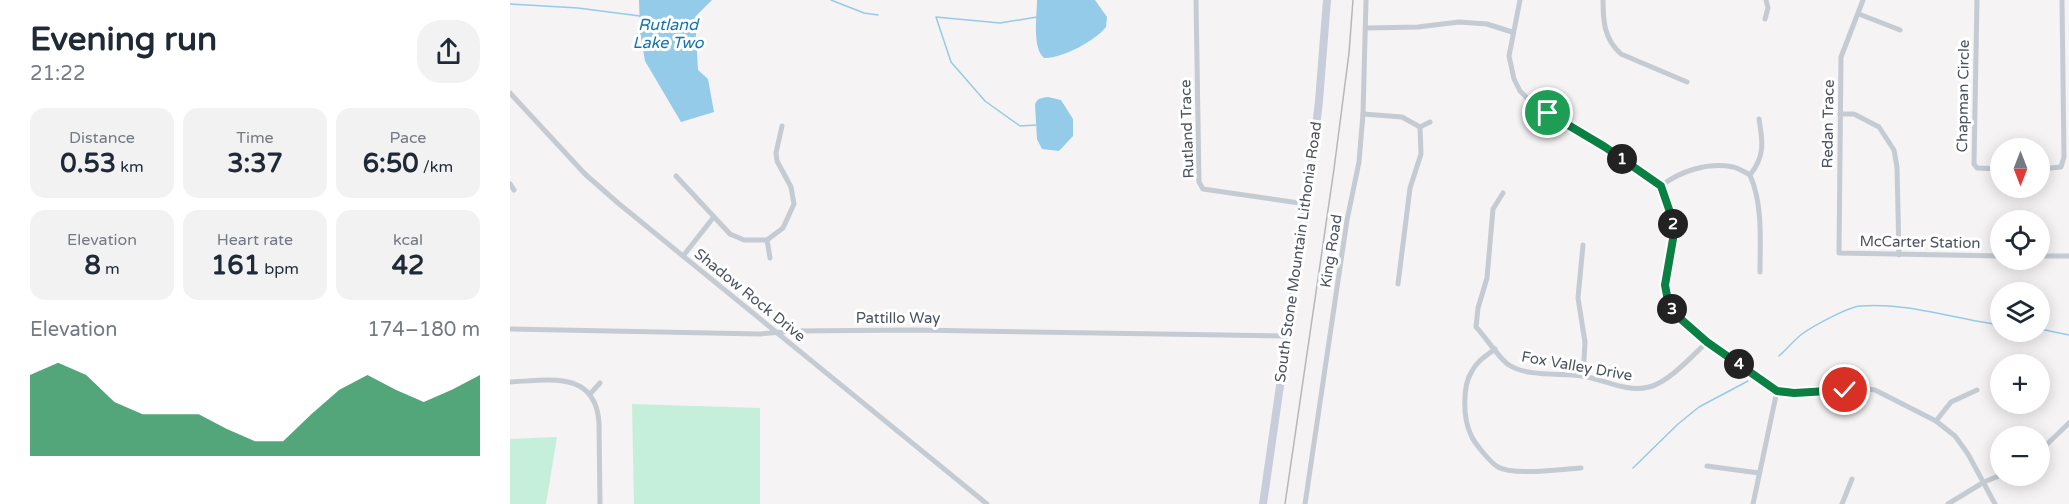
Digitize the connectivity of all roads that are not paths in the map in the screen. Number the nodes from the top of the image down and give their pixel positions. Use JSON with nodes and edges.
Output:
{"nodes":[{"id":1,"x":1196,"y":0,"type":"edge"},
{"id":2,"x":1327,"y":0,"type":"edge"},
{"id":3,"x":1366,"y":0,"type":"edge"},
{"id":4,"x":1520,"y":0,"type":"edge"},
{"id":5,"x":1603,"y":0,"type":"edge"},
{"id":6,"x":1766,"y":0,"type":"edge"},
{"id":7,"x":1863,"y":0,"type":"edge"},
{"id":8,"x":1977,"y":0,"type":"edge"},
{"id":9,"x":2062,"y":0,"type":"edge"},
{"id":10,"x":1859,"y":14,"type":"junction"},
{"id":11,"x":1765,"y":19,"type":"dead end"},
{"id":12,"x":1367,"y":28,"type":"junction"},
{"id":13,"x":1900,"y":30,"type":"dead end"},
{"id":14,"x":1512,"y":32,"type":"junction"},
{"id":15,"x":1687,"y":82,"type":"dead end"},
{"id":16,"x":510,"y":93,"type":"edge"},
{"id":17,"x":1364,"y":114,"type":"junction"},
{"id":18,"x":1840,"y":114,"type":"junction"},
{"id":19,"x":1760,"y":119,"type":"dead end"},
{"id":20,"x":1430,"y":122,"type":"dead end"},
{"id":21,"x":782,"y":126,"type":"dead end"},
{"id":22,"x":1420,"y":127,"type":"junction"},
{"id":23,"x":2050,"y":168,"type":"edge"},
{"id":24,"x":1990,"y":169,"type":"edge"},
{"id":25,"x":1750,"y":175,"type":"junction"},
{"id":26,"x":676,"y":176,"type":"dead end"},
{"id":27,"x":510,"y":184,"type":"edge"},
{"id":28,"x":1661,"y":186,"type":"junction"},
{"id":29,"x":514,"y":190,"type":"dead end"},
{"id":30,"x":1503,"y":193,"type":"dead end"},
{"id":31,"x":1306,"y":204,"type":"junction"},
{"id":32,"x":713,"y":218,"type":"junction"},
{"id":33,"x":767,"y":240,"type":"junction"},
{"id":34,"x":1583,"y":245,"type":"dead end"},
{"id":35,"x":1839,"y":253,"type":"joint"},
{"id":36,"x":1899,"y":255,"type":"junction"},
{"id":37,"x":683,"y":256,"type":"junction"},
{"id":38,"x":1990,"y":256,"type":"edge"},
{"id":39,"x":2050,"y":256,"type":"edge"},
{"id":40,"x":2069,"y":256,"type":"edge"},
{"id":41,"x":770,"y":258,"type":"dead end"},
{"id":42,"x":1760,"y":272,"type":"dead end"},
{"id":43,"x":1398,"y":284,"type":"dead end"},
{"id":44,"x":510,"y":329,"type":"edge"},
{"id":45,"x":777,"y":332,"type":"junction"},
{"id":46,"x":1287,"y":336,"type":"junction"},
{"id":47,"x":1707,"y":342,"type":"junction"},
{"id":48,"x":1495,"y":349,"type":"junction"},
{"id":49,"x":1583,"y":376,"type":"junction"},
{"id":50,"x":510,"y":381,"type":"edge"},
{"id":51,"x":600,"y":382,"type":"dead end"},
{"id":52,"x":1977,"y":390,"type":"dead end"},
{"id":53,"x":1777,"y":391,"type":"junction"},
{"id":54,"x":591,"y":394,"type":"junction"},
{"id":55,"x":1936,"y":421,"type":"junction"},
{"id":56,"x":2069,"y":423,"type":"edge"},
{"id":57,"x":2050,"y":441,"type":"edge"},
{"id":58,"x":1707,"y":466,"type":"dead end"},
{"id":59,"x":1581,"y":468,"type":"dead end"},
{"id":60,"x":1759,"y":474,"type":"junction"},
{"id":61,"x":1852,"y":479,"type":"dead end"},
{"id":62,"x":1990,"y":480,"type":"edge"},
{"id":63,"x":1984,"y":482,"type":"junction"},
{"id":64,"x":600,"y":504,"type":"edge"},
{"id":65,"x":987,"y":504,"type":"edge"},
{"id":66,"x":1263,"y":504,"type":"edge"},
{"id":67,"x":1305,"y":504,"type":"edge"},
{"id":68,"x":1753,"y":504,"type":"edge"},
{"id":69,"x":1842,"y":504,"type":"edge"},
{"id":70,"x":1948,"y":504,"type":"edge"},
{"id":71,"x":1995,"y":504,"type":"edge"}],
"edges":[{"from":1,"to":31,"type":"street","name":"Rutland Trace"},
{"from":2,"to":31,"type":"main road","name":"South Stone Mountain Lithonia Road"},
{"from":3,"to":12,"type":"street","name":"King Road"},
{"from":4,"to":14,"type":"street"},
{"from":5,"to":15,"type":"street"},
{"from":6,"to":11,"type":"street"},
{"from":7,"to":10,"type":"street","name":"Redan Trace"},
{"from":8,"to":24,"type":"street","name":"Chapman Circle"},
{"from":9,"to":23,"type":"street"},
{"from":10,"to":13,"type":"street"},
{"from":10,"to":18,"type":"street","name":"Redan Trace"},
{"from":12,"to":14,"type":"street"},
{"from":12,"to":17,"type":"street","name":"King Road"},
{"from":14,"to":28,"type":"street"},
{"from":16,"to":37,"type":"street","name":"Shadow Rock Drive"},
{"from":17,"to":22,"type":"street"},
{"from":17,"to":67,"type":"street","name":"King Road"},
{"from":18,"to":35,"type":"street","name":"Redan Trace"},
{"from":18,"to":36,"type":"street"},
{"from":19,"to":25,"type":"street"},
{"from":20,"to":22,"type":"street"},
{"from":21,"to":33,"type":"street"},
{"from":22,"to":43,"type":"street"},
{"from":25,"to":28,"type":"street"},
{"from":25,"to":42,"type":"street"},
{"from":26,"to":32,"type":"street"},
{"from":27,"to":29,"type":"street"},
{"from":28,"to":47,"type":"street"},
{"from":30,"to":48,"type":"street","name":"Fox Valley Drive"},
{"from":31,"to":46,"type":"main road","name":"South Stone Mountain Lithonia Road"},
{"from":32,"to":33,"type":"street"},
{"from":32,"to":37,"type":"street"},
{"from":33,"to":41,"type":"street"},
{"from":34,"to":49,"type":"street"},
{"from":35,"to":36,"type":"street","name":"McCarter Station"},
{"from":36,"to":38,"type":"street","name":"McCarter Station"},
{"from":37,"to":45,"type":"street","name":"Shadow Rock Drive"},
{"from":39,"to":40,"type":"street"},
{"from":44,"to":45,"type":"street","name":"Pattillo Way"},
{"from":45,"to":46,"type":"street","name":"Pattillo Way"},
{"from":45,"to":65,"type":"street","name":"Shadow Rock Drive"},
{"from":46,"to":66,"type":"main road","name":"South Stone Mountain Lithonia Road"},
{"from":47,"to":49,"type":"street","name":"Fox Valley Drive"},
{"from":47,"to":53,"type":"street"},
{"from":48,"to":49,"type":"street","name":"Fox Valley Drive"},
{"from":48,"to":59,"type":"street"},
{"from":50,"to":54,"type":"street"},
{"from":51,"to":54,"type":"street"},
{"from":52,"to":55,"type":"street"},
{"from":53,"to":55,"type":"street"},
{"from":53,"to":60,"type":"street"},
{"from":54,"to":64,"type":"street"},
{"from":55,"to":63,"type":"street"},
{"from":56,"to":57,"type":"street"},
{"from":58,"to":60,"type":"street"},
{"from":60,"to":68,"type":"street"},
{"from":61,"to":69,"type":"street"},
{"from":62,"to":63,"type":"street"},
{"from":63,"to":70,"type":"street"},
{"from":63,"to":71,"type":"street"}]}
